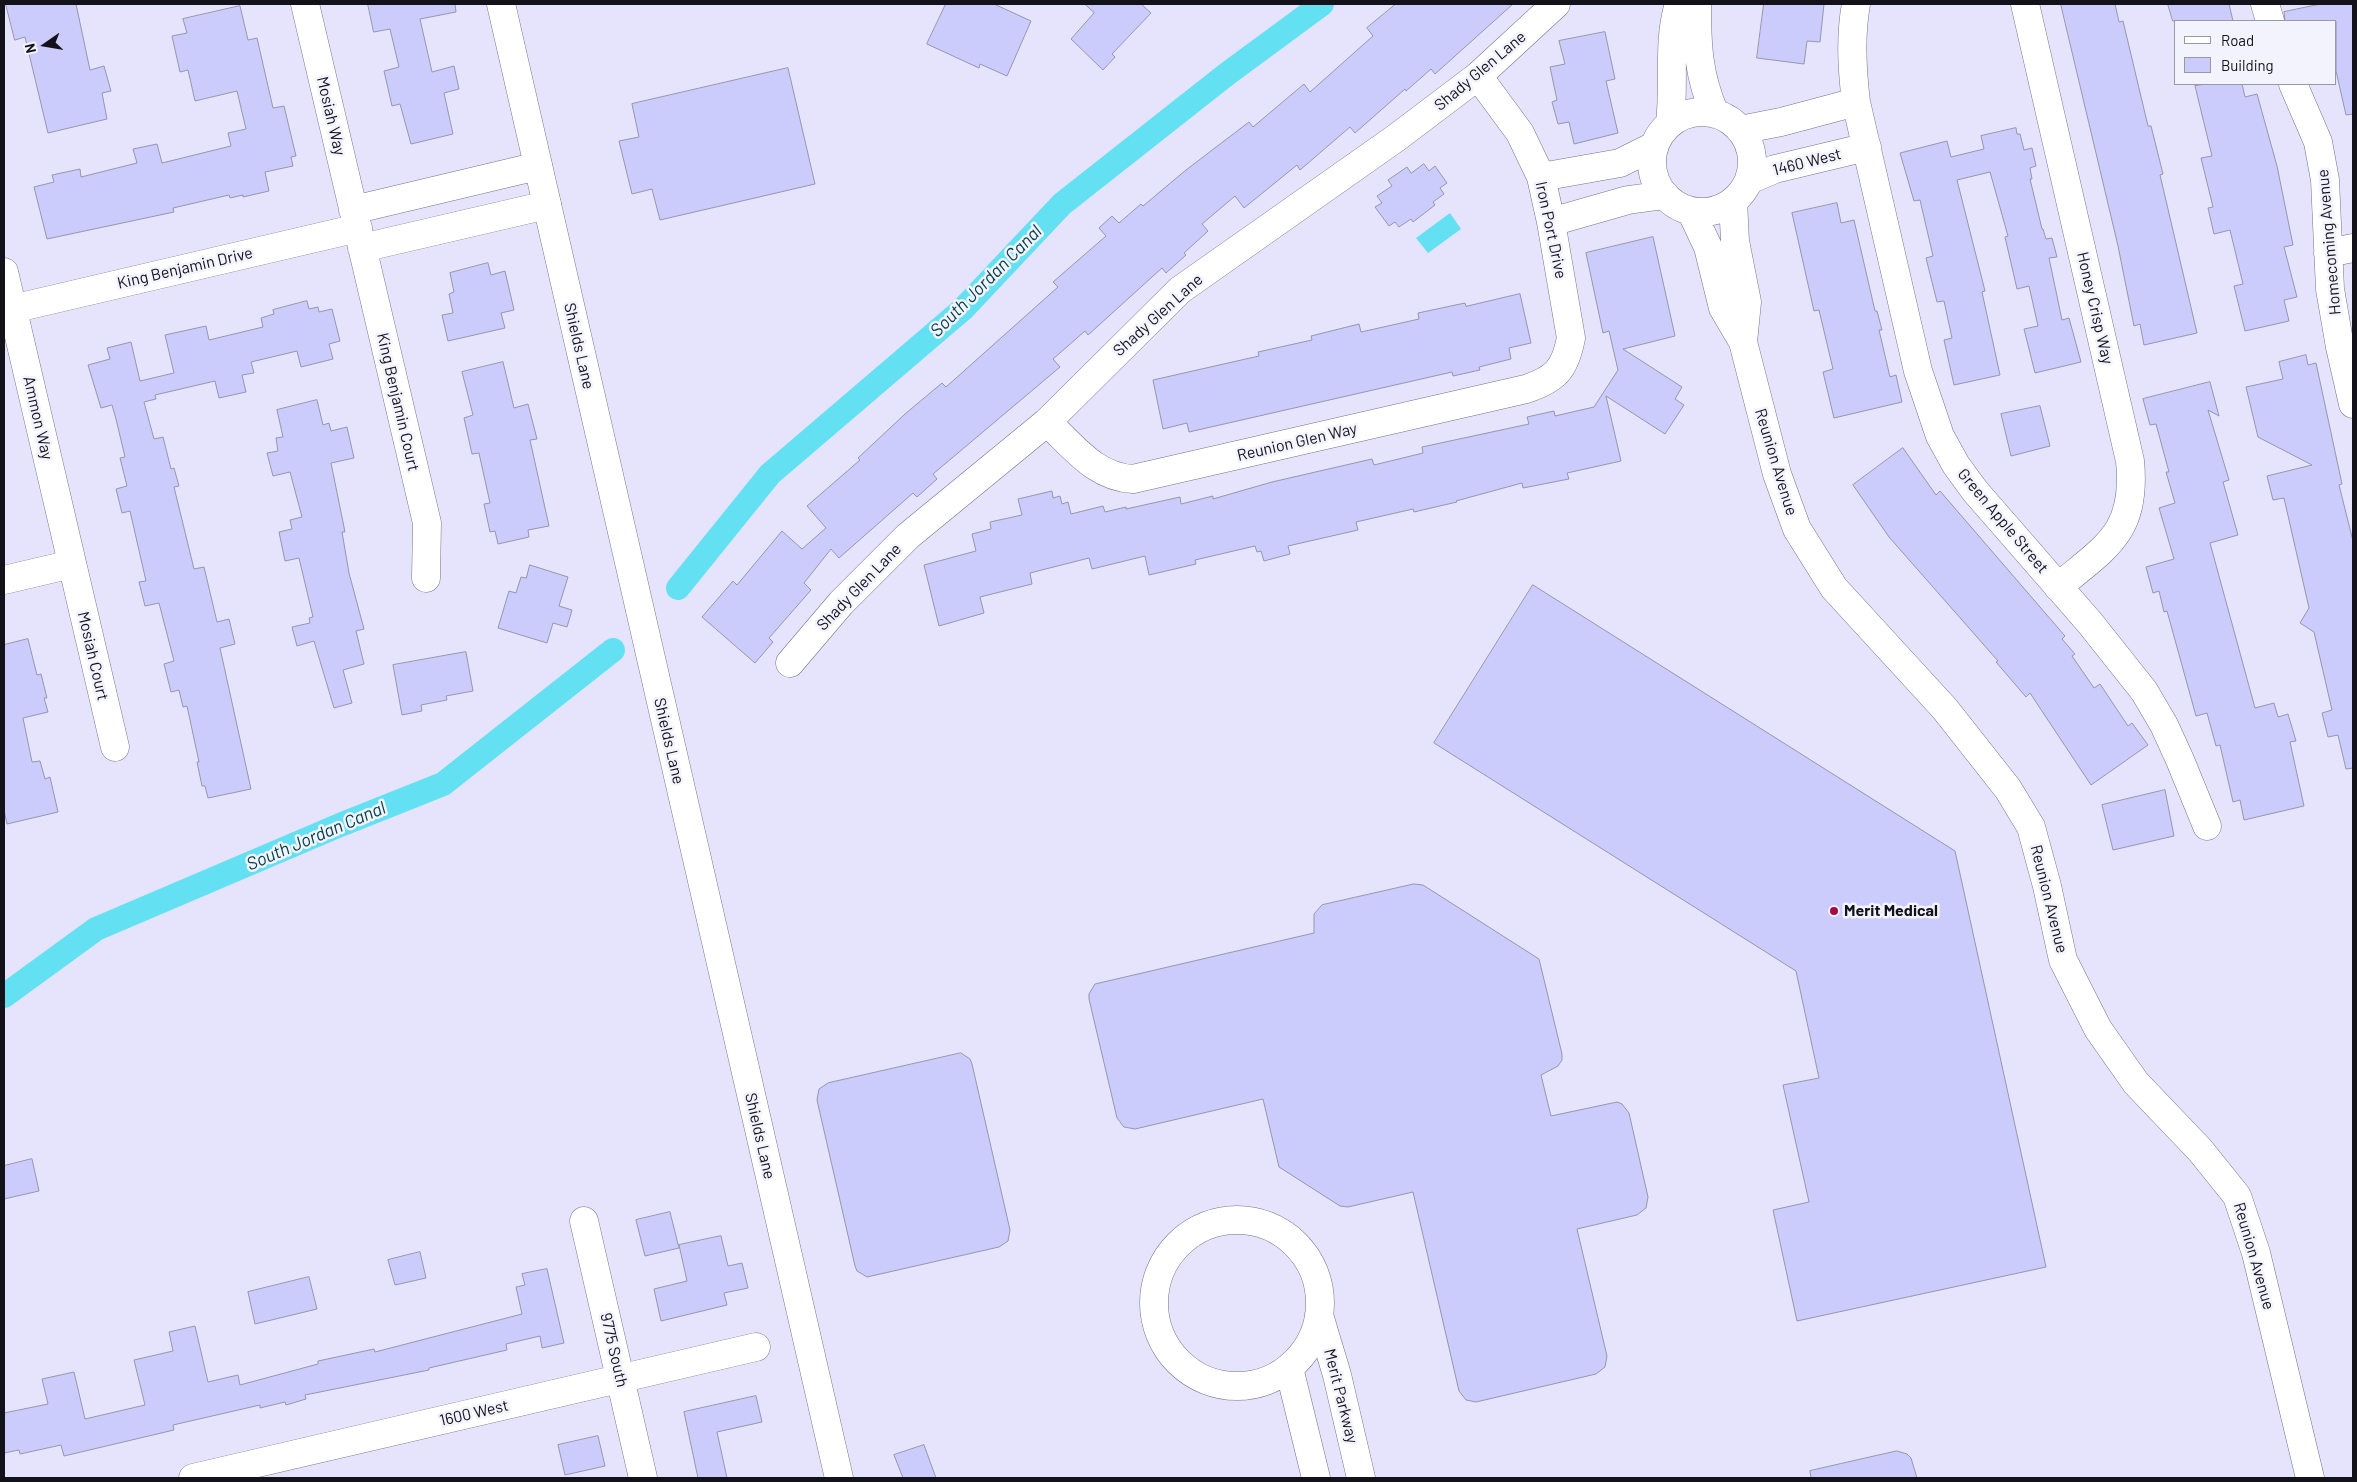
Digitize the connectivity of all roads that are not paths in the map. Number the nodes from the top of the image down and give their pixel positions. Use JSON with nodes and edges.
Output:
{"nodes":[{"id":1,"x":305,"y":4,"type":"edge"},
{"id":2,"x":501,"y":4,"type":"edge"},
{"id":3,"x":1556,"y":4,"type":"edge"},
{"id":4,"x":1679,"y":4,"type":"edge"},
{"id":5,"x":1697,"y":4,"type":"edge"},
{"id":6,"x":1856,"y":4,"type":"edge"},
{"id":7,"x":2025,"y":4,"type":"edge"},
{"id":8,"x":2265,"y":4,"type":"edge"},
{"id":9,"x":2270,"y":20,"type":"edge"},
{"id":10,"x":1478,"y":76,"type":"junction"},
{"id":11,"x":2293,"y":85,"type":"edge"},
{"id":12,"x":1856,"y":102,"type":"junction"},
{"id":13,"x":1715,"y":114,"type":"junction"},
{"id":14,"x":1670,"y":123,"type":"junction"},
{"id":15,"x":1740,"y":130,"type":"junction"},
{"id":16,"x":1654,"y":146,"type":"junction"},
{"id":17,"x":1867,"y":147,"type":"junction"},
{"id":18,"x":538,"y":166,"type":"junction"},
{"id":19,"x":1541,"y":178,"type":"junction"},
{"id":20,"x":1749,"y":180,"type":"junction"},
{"id":21,"x":1665,"y":196,"type":"junction"},
{"id":22,"x":1733,"y":201,"type":"junction"},
{"id":23,"x":547,"y":205,"type":"junction"},
{"id":24,"x":1691,"y":211,"type":"junction"},
{"id":25,"x":1551,"y":222,"type":"junction"},
{"id":26,"x":358,"y":229,"type":"junction"},
{"id":27,"x":2341,"y":251,"type":"edge"},
{"id":28,"x":4,"y":272,"type":"edge"},
{"id":29,"x":12,"y":309,"type":"junction"},
{"id":30,"x":1743,"y":342,"type":"junction"},
{"id":31,"x":1561,"y":370,"type":"joint"},
{"id":32,"x":2353,"y":404,"type":"edge"},
{"id":33,"x":1047,"y":422,"type":"junction"},
{"id":34,"x":72,"y":564,"type":"junction"},
{"id":35,"x":426,"y":578,"type":"dead end"},
{"id":36,"x":4,"y":580,"type":"edge"},
{"id":37,"x":2058,"y":587,"type":"junction"},
{"id":38,"x":790,"y":663,"type":"dead end"},
{"id":39,"x":115,"y":747,"type":"dead end"},
{"id":40,"x":2207,"y":826,"type":"dead end"},
{"id":41,"x":584,"y":1221,"type":"dead end"},
{"id":42,"x":1319,"y":1315,"type":"junction"},
{"id":43,"x":756,"y":1347,"type":"dead end"},
{"id":44,"x":1289,"y":1368,"type":"junction"},
{"id":45,"x":620,"y":1379,"type":"junction"},
{"id":46,"x":192,"y":1478,"type":"edge"},
{"id":47,"x":643,"y":1478,"type":"edge"},
{"id":48,"x":839,"y":1478,"type":"edge"},
{"id":49,"x":1316,"y":1478,"type":"edge"},
{"id":50,"x":1361,"y":1478,"type":"edge"},
{"id":51,"x":2310,"y":1478,"type":"edge"}],
"edges":[{"from":1,"to":26,"type":"street","name":"Mosiah Way"},
{"from":2,"to":18,"type":"street","name":"Shields Lane"},
{"from":3,"to":10,"type":"street","name":"Shady Glen Lane"},
{"from":4,"to":14,"type":"street"},
{"from":5,"to":13,"type":"street"},
{"from":6,"to":12,"type":"street","name":"Green Apple Street"},
{"from":7,"to":37,"type":"street","name":"Honey Crisp Way"},
{"from":8,"to":9,"type":"street"},
{"from":10,"to":19,"type":"street","name":"Iron Port Drive"},
{"from":10,"to":33,"type":"street","name":"Shady Glen Lane"},
{"from":11,"to":27,"type":"street","name":"Homecoming Avenue"},
{"from":12,"to":15,"type":"street"},
{"from":12,"to":17,"type":"street","name":"Green Apple Street"},
{"from":13,"to":14,"type":"street"},
{"from":13,"to":15,"type":"street"},
{"from":14,"to":16,"type":"street"},
{"from":15,"to":20,"type":"street"},
{"from":16,"to":19,"type":"street"},
{"from":16,"to":21,"type":"street"},
{"from":17,"to":20,"type":"street","name":"1460 West"},
{"from":17,"to":37,"type":"street","name":"Green Apple Street"},
{"from":18,"to":23,"type":"street","name":"Shields Lane"},
{"from":18,"to":26,"type":"street","name":"King Benjamin Drive"},
{"from":19,"to":25,"type":"street","name":"Iron Port Drive"},
{"from":20,"to":22,"type":"street"},
{"from":21,"to":24,"type":"street"},
{"from":21,"to":25,"type":"street"},
{"from":22,"to":24,"type":"street"},
{"from":22,"to":30,"type":"street","name":"Reunion Avenue"},
{"from":23,"to":26,"type":"street","name":"King Benjamin Drive"},
{"from":23,"to":48,"type":"street","name":"Shields Lane"},
{"from":24,"to":30,"type":"street","name":"Reunion Avenue"},
{"from":25,"to":31,"type":"street","name":"Iron Port Drive"},
{"from":26,"to":29,"type":"street","name":"King Benjamin Drive"},
{"from":26,"to":35,"type":"street","name":"King Benjamin Court"},
{"from":27,"to":32,"type":"street","name":"Homecoming Avenue"},
{"from":28,"to":29,"type":"street","name":"Ammon Way"},
{"from":29,"to":34,"type":"street","name":"Ammon Way"},
{"from":30,"to":51,"type":"street","name":"Reunion Avenue"},
{"from":31,"to":33,"type":"street","name":"Reunion Glen Way"},
{"from":33,"to":38,"type":"street","name":"Shady Glen Lane"},
{"from":34,"to":36,"type":"street"},
{"from":34,"to":39,"type":"street","name":"Mosiah Court"},
{"from":37,"to":40,"type":"street","name":"Green Apple Street"},
{"from":41,"to":45,"type":"street","name":"9775 South"},
{"from":42,"to":44,"type":"street","name":"Merit Parkway"},
{"from":42,"to":44,"type":"street","name":"Merit Parkway"},
{"from":42,"to":50,"type":"street","name":"Merit Parkway"},
{"from":43,"to":45,"type":"street","name":"1600 West"},
{"from":44,"to":49,"type":"street"},
{"from":45,"to":46,"type":"street","name":"1600 West"},
{"from":45,"to":47,"type":"street","name":"9775 South"}]}
